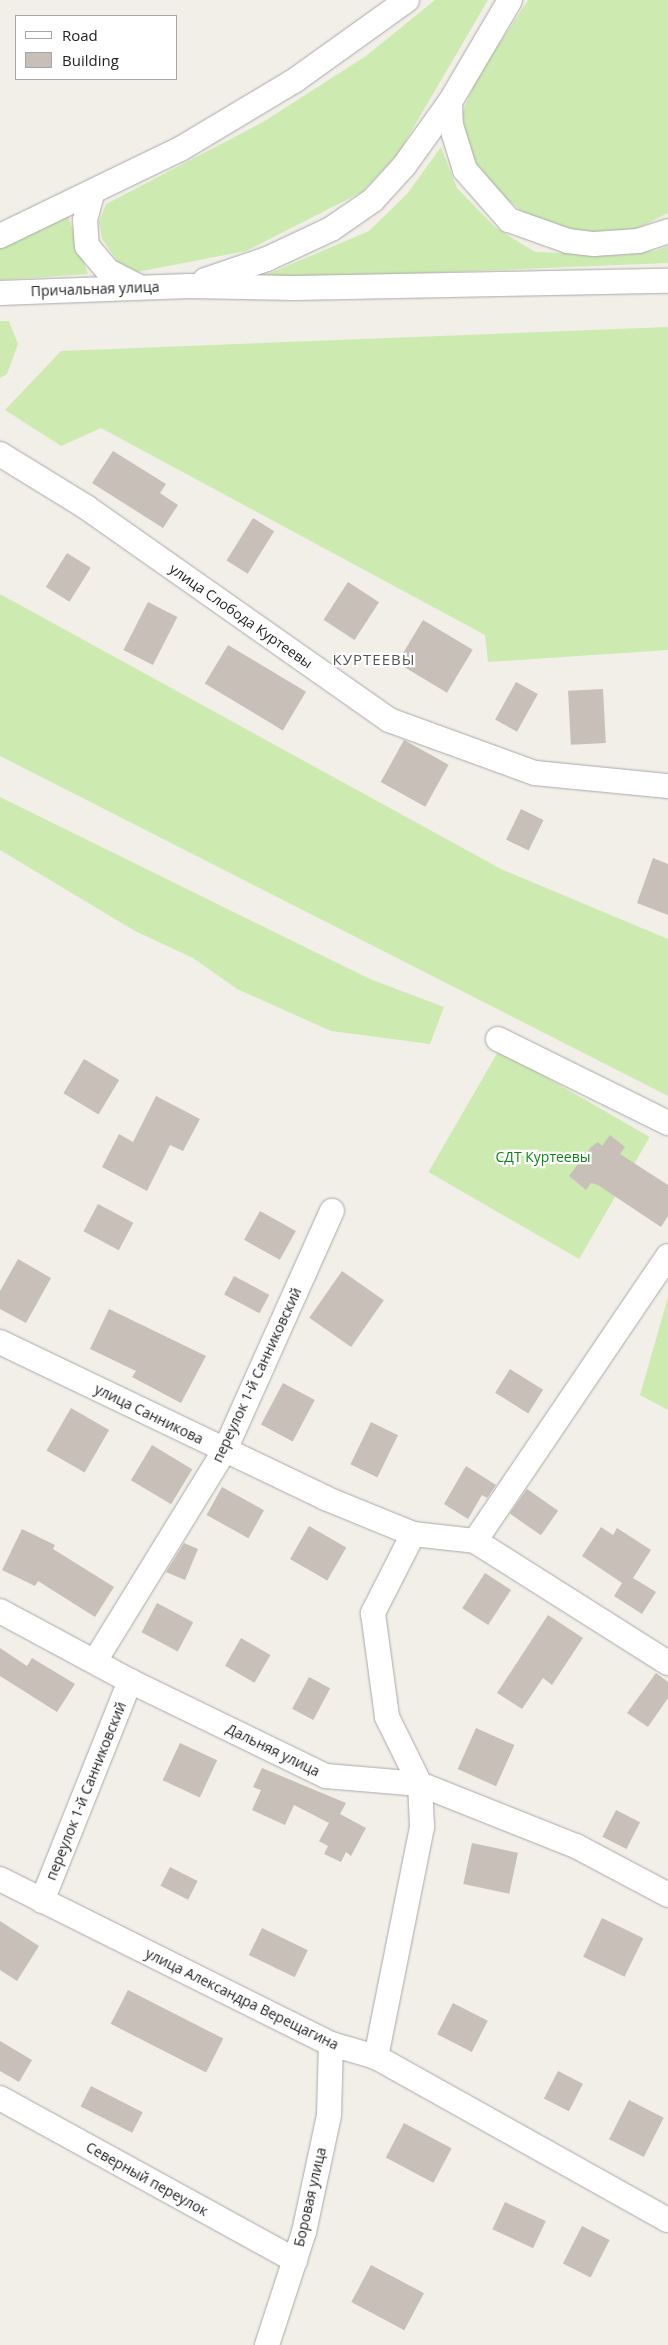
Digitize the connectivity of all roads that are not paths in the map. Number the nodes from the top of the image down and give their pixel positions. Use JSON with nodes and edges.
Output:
{"nodes":[{"id":1,"x":383,"y":0,"type":"edge"},
{"id":2,"x":407,"y":0,"type":"edge"},
{"id":3,"x":510,"y":0,"type":"edge"},
{"id":4,"x":344,"y":47,"type":"junction"},
{"id":5,"x":450,"y":102,"type":"junction"},
{"id":6,"x":92,"y":194,"type":"junction"},
{"id":7,"x":668,"y":231,"type":"edge"},
{"id":8,"x":0,"y":236,"type":"edge"},
{"id":9,"x":668,"y":281,"type":"edge"},
{"id":10,"x":190,"y":286,"type":"junction"},
{"id":11,"x":138,"y":287,"type":"junction"},
{"id":12,"x":0,"y":293,"type":"edge"},
{"id":13,"x":0,"y":454,"type":"edge"},
{"id":14,"x":668,"y":786,"type":"edge"},
{"id":15,"x":498,"y":1039,"type":"dead end"},
{"id":16,"x":668,"y":1123,"type":"edge"},
{"id":17,"x":332,"y":1211,"type":"dead end"},
{"id":18,"x":668,"y":1256,"type":"edge"},
{"id":19,"x":0,"y":1342,"type":"edge"},
{"id":20,"x":225,"y":1450,"type":"junction"},
{"id":21,"x":413,"y":1534,"type":"junction"},
{"id":22,"x":475,"y":1541,"type":"junction"},
{"id":23,"x":0,"y":1611,"type":"edge"},
{"id":24,"x":95,"y":1661,"type":"junction"},
{"id":25,"x":668,"y":1663,"type":"edge"},
{"id":26,"x":130,"y":1681,"type":"junction"},
{"id":27,"x":420,"y":1784,"type":"junction"},
{"id":28,"x":0,"y":1879,"type":"edge"},
{"id":29,"x":668,"y":1895,"type":"edge"},
{"id":30,"x":42,"y":1901,"type":"junction"},
{"id":31,"x":331,"y":2044,"type":"junction"},
{"id":32,"x":376,"y":2057,"type":"junction"},
{"id":33,"x":0,"y":2098,"type":"edge"},
{"id":34,"x":668,"y":2220,"type":"edge"},
{"id":35,"x":295,"y":2260,"type":"junction"},
{"id":36,"x":267,"y":2345,"type":"edge"}],
"edges":[{"from":1,"to":4,"type":"street"},
{"from":2,"to":4,"type":"street"},
{"from":3,"to":5,"type":"street"},
{"from":4,"to":6,"type":"street"},
{"from":5,"to":7,"type":"street"},
{"from":5,"to":10,"type":"street"},
{"from":6,"to":8,"type":"street"},
{"from":6,"to":11,"type":"street"},
{"from":9,"to":10,"type":"street","name":"Причальная улица"},
{"from":10,"to":11,"type":"street","name":"Причальная улица"},
{"from":11,"to":12,"type":"street","name":"Причальная улица"},
{"from":13,"to":14,"type":"street","name":"улица Слобода Куртеевы"},
{"from":15,"to":16,"type":"street"},
{"from":17,"to":20,"type":"street","name":"переулок 1-й Санниковский"},
{"from":18,"to":22,"type":"street"},
{"from":19,"to":20,"type":"street","name":"улица Санникова"},
{"from":20,"to":21,"type":"street","name":"улица Санникова"},
{"from":20,"to":24,"type":"street","name":"переулок 1-й Санниковский"},
{"from":21,"to":22,"type":"street","name":"улица Санникова"},
{"from":21,"to":27,"type":"street"},
{"from":22,"to":25,"type":"street"},
{"from":23,"to":24,"type":"street","name":"Дальняя улица"},
{"from":24,"to":26,"type":"street","name":"Дальняя улица"},
{"from":26,"to":27,"type":"street","name":"Дальняя улица"},
{"from":26,"to":30,"type":"street","name":"переулок 1-й Санниковский"},
{"from":27,"to":29,"type":"street","name":"Дальняя улица"},
{"from":27,"to":32,"type":"street"},
{"from":28,"to":30,"type":"street","name":"улица Александра Верещагина"},
{"from":30,"to":31,"type":"street","name":"улица Александра Верещагина"},
{"from":31,"to":32,"type":"street","name":"улица Александра Верещагина"},
{"from":31,"to":35,"type":"street","name":"Боровая улица"},
{"from":32,"to":34,"type":"street","name":"улица Александра Верещагина"},
{"from":33,"to":35,"type":"street","name":"Северный переулок"},
{"from":35,"to":36,"type":"street","name":"Боровая улица"}]}
